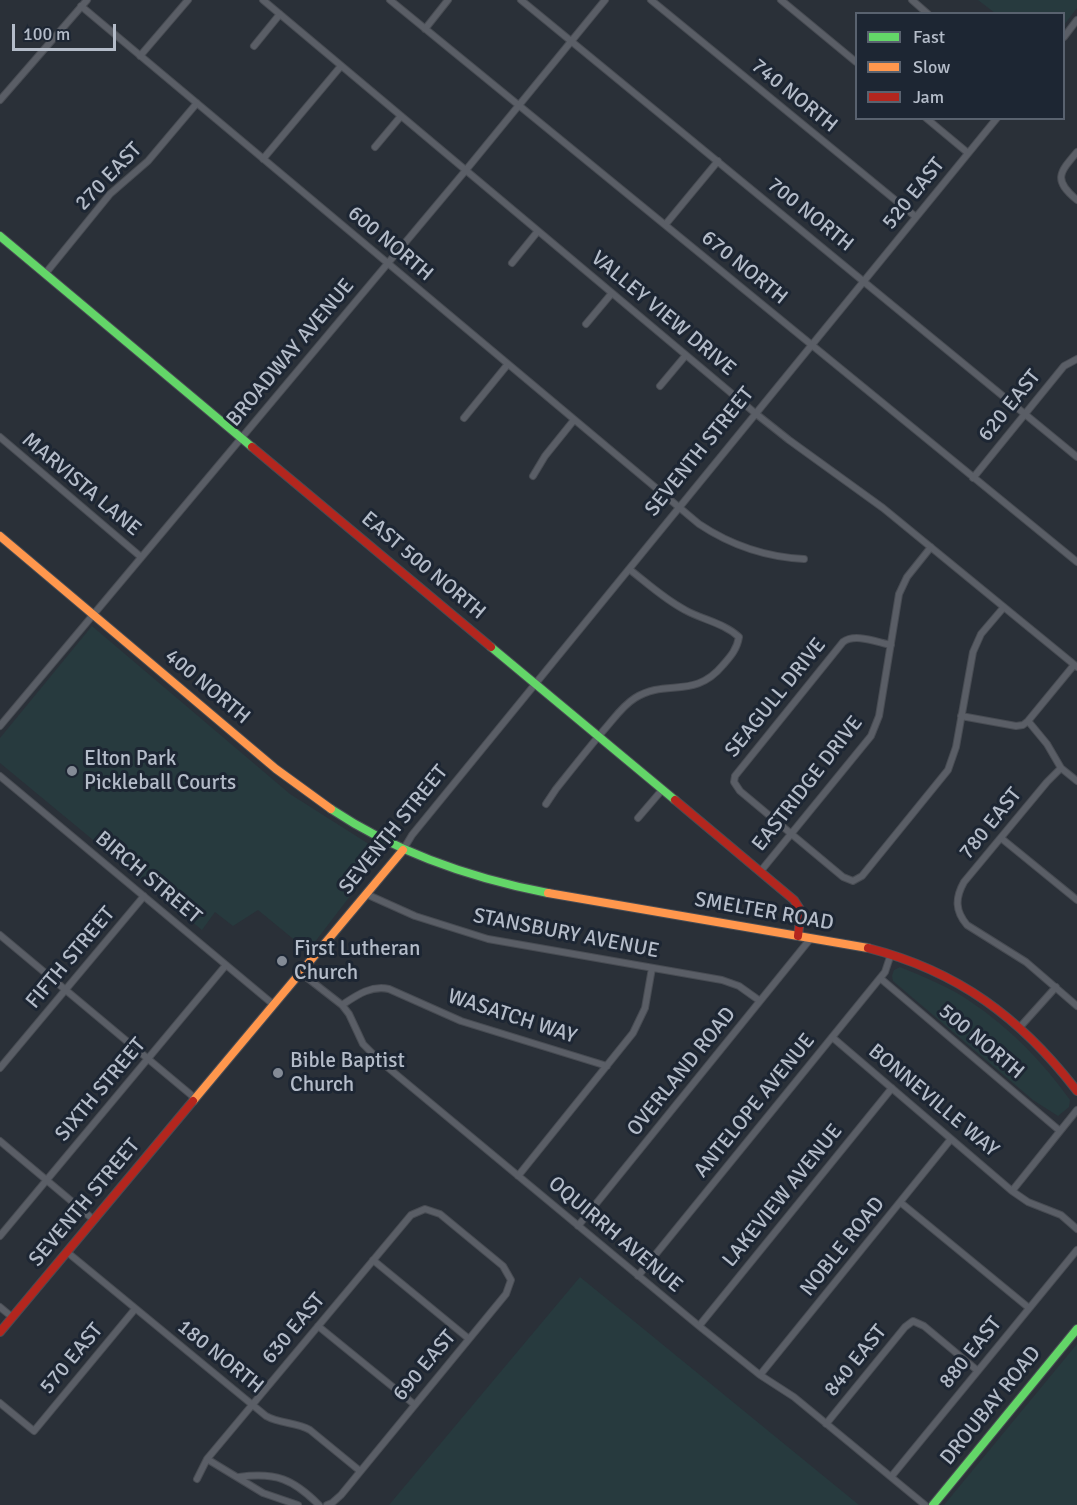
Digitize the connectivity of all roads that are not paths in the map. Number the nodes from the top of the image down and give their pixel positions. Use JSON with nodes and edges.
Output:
{"nodes":[{"id":1,"x":87,"y":0,"type":"edge"},
{"id":2,"x":188,"y":0,"type":"edge"},
{"id":3,"x":263,"y":0,"type":"edge"},
{"id":4,"x":390,"y":0,"type":"edge"},
{"id":5,"x":448,"y":0,"type":"edge"},
{"id":6,"x":521,"y":0,"type":"edge"},
{"id":7,"x":605,"y":0,"type":"edge"},
{"id":8,"x":651,"y":0,"type":"edge"},
{"id":9,"x":781,"y":0,"type":"edge"},
{"id":10,"x":912,"y":0,"type":"edge"},
{"id":11,"x":81,"y":6,"type":"junction"},
{"id":12,"x":926,"y":12,"type":"edge"},
{"id":13,"x":280,"y":14,"type":"junction"},
{"id":14,"x":1077,"y":20,"type":"edge"},
{"id":15,"x":425,"y":29,"type":"junction"},
{"id":16,"x":1065,"y":36,"type":"edge"},
{"id":17,"x":571,"y":42,"type":"junction"},
{"id":18,"x":254,"y":46,"type":"dead end"},
{"id":19,"x":140,"y":56,"type":"junction"},
{"id":20,"x":855,"y":61,"type":"edge"},
{"id":21,"x":341,"y":66,"type":"junction"},
{"id":22,"x":0,"y":100,"type":"edge"},
{"id":23,"x":197,"y":103,"type":"junction"},
{"id":24,"x":519,"y":106,"type":"junction"},
{"id":25,"x":401,"y":116,"type":"junction"},
{"id":26,"x":928,"y":120,"type":"edge"},
{"id":27,"x":995,"y":120,"type":"edge"},
{"id":28,"x":375,"y":147,"type":"dead end"},
{"id":29,"x":1077,"y":152,"type":"edge"},
{"id":30,"x":968,"y":153,"type":"junction"},
{"id":31,"x":263,"y":159,"type":"junction"},
{"id":32,"x":718,"y":161,"type":"junction"},
{"id":33,"x":466,"y":170,"type":"junction"},
{"id":34,"x":1077,"y":200,"type":"edge"},
{"id":35,"x":916,"y":217,"type":"junction"},
{"id":36,"x":665,"y":225,"type":"junction"},
{"id":37,"x":538,"y":231,"type":"junction"},
{"id":38,"x":0,"y":236,"type":"edge"},
{"id":39,"x":512,"y":262,"type":"dead end"},
{"id":40,"x":388,"y":264,"type":"junction"},
{"id":41,"x":45,"y":274,"type":"junction"},
{"id":42,"x":864,"y":281,"type":"junction"},
{"id":43,"x":612,"y":293,"type":"junction"},
{"id":44,"x":586,"y":324,"type":"dead end"},
{"id":45,"x":812,"y":345,"type":"junction"},
{"id":46,"x":686,"y":355,"type":"junction"},
{"id":47,"x":1077,"y":359,"type":"edge"},
{"id":48,"x":508,"y":364,"type":"junction"},
{"id":49,"x":660,"y":386,"type":"dead end"},
{"id":50,"x":755,"y":413,"type":"junction"},
{"id":51,"x":1024,"y":414,"type":"junction"},
{"id":52,"x":464,"y":418,"type":"dead end"},
{"id":53,"x":574,"y":420,"type":"junction"},
{"id":54,"x":0,"y":437,"type":"edge"},
{"id":55,"x":241,"y":438,"type":"junction"},
{"id":56,"x":1077,"y":458,"type":"edge"},
{"id":57,"x":533,"y":476,"type":"dead end"},
{"id":58,"x":973,"y":478,"type":"junction"},
{"id":59,"x":679,"y":507,"type":"junction"},
{"id":60,"x":0,"y":536,"type":"edge"},
{"id":61,"x":931,"y":547,"type":"junction"},
{"id":62,"x":141,"y":557,"type":"junction"},
{"id":63,"x":804,"y":559,"type":"dead end"},
{"id":64,"x":1077,"y":562,"type":"edge"},
{"id":65,"x":629,"y":569,"type":"junction"},
{"id":66,"x":1004,"y":607,"type":"junction"},
{"id":67,"x":93,"y":615,"type":"junction"},
{"id":68,"x":891,"y":645,"type":"junction"},
{"id":69,"x":1076,"y":666,"type":"edge"},
{"id":70,"x":535,"y":684,"type":"junction"},
{"id":71,"x":961,"y":716,"type":"junction"},
{"id":72,"x":1028,"y":721,"type":"junction"},
{"id":73,"x":0,"y":726,"type":"edge"},
{"id":74,"x":598,"y":737,"type":"junction"},
{"id":75,"x":1061,"y":768,"type":"junction"},
{"id":76,"x":0,"y":776,"type":"edge"},
{"id":77,"x":1077,"y":782,"type":"edge"},
{"id":78,"x":662,"y":790,"type":"junction"},
{"id":79,"x":546,"y":804,"type":"dead end"},
{"id":80,"x":638,"y":818,"type":"dead end"},
{"id":81,"x":792,"y":834,"type":"junction"},
{"id":82,"x":1001,"y":838,"type":"junction"},
{"id":83,"x":403,"y":850,"type":"junction"},
{"id":84,"x":760,"y":872,"type":"junction"},
{"id":85,"x":366,"y":894,"type":"junction"},
{"id":86,"x":144,"y":896,"type":"junction"},
{"id":87,"x":1077,"y":900,"type":"edge"},
{"id":88,"x":0,"y":935,"type":"edge"},
{"id":89,"x":798,"y":936,"type":"junction"},
{"id":90,"x":811,"y":938,"type":"junction"},
{"id":91,"x":891,"y":954,"type":"junction"},
{"id":92,"x":226,"y":965,"type":"junction"},
{"id":93,"x":652,"y":968,"type":"junction"},
{"id":94,"x":301,"y":973,"type":"junction"},
{"id":95,"x":880,"y":978,"type":"junction"},
{"id":96,"x":1056,"y":987,"type":"junction"},
{"id":97,"x":66,"y":990,"type":"junction"},
{"id":98,"x":760,"y":1001,"type":"junction"},
{"id":99,"x":274,"y":1005,"type":"junction"},
{"id":100,"x":342,"y":1005,"type":"junction"},
{"id":101,"x":1077,"y":1006,"type":"edge"},
{"id":102,"x":1020,"y":1027,"type":"junction"},
{"id":103,"x":832,"y":1037,"type":"junction"},
{"id":104,"x":148,"y":1059,"type":"junction"},
{"id":105,"x":607,"y":1066,"type":"junction"},
{"id":106,"x":0,"y":1068,"type":"edge"},
{"id":107,"x":891,"y":1088,"type":"junction"},
{"id":108,"x":1077,"y":1091,"type":"edge"},
{"id":109,"x":196,"y":1099,"type":"junction"},
{"id":110,"x":1077,"y":1110,"type":"edge"},
{"id":111,"x":1060,"y":1131,"type":"junction"},
{"id":112,"x":951,"y":1139,"type":"junction"},
{"id":113,"x":0,"y":1141,"type":"edge"},
{"id":114,"x":518,"y":1176,"type":"junction"},
{"id":115,"x":47,"y":1180,"type":"junction"},
{"id":116,"x":1012,"y":1191,"type":"junction"},
{"id":117,"x":900,"y":1203,"type":"junction"},
{"id":118,"x":94,"y":1220,"type":"junction"},
{"id":119,"x":578,"y":1226,"type":"junction"},
{"id":120,"x":1077,"y":1229,"type":"edge"},
{"id":121,"x":0,"y":1236,"type":"edge"},
{"id":122,"x":1077,"y":1250,"type":"edge"},
{"id":123,"x":67,"y":1252,"type":"junction"},
{"id":124,"x":373,"y":1260,"type":"junction"},
{"id":125,"x":638,"y":1276,"type":"junction"},
{"id":126,"x":511,"y":1280,"type":"joint"},
{"id":127,"x":0,"y":1307,"type":"edge"},
{"id":128,"x":1029,"y":1308,"type":"junction"},
{"id":129,"x":135,"y":1309,"type":"junction"},
{"id":130,"x":12,"y":1317,"type":"junction"},
{"id":131,"x":318,"y":1326,"type":"junction"},
{"id":132,"x":699,"y":1326,"type":"junction"},
{"id":133,"x":1077,"y":1329,"type":"edge"},
{"id":134,"x":0,"y":1332,"type":"edge"},
{"id":135,"x":469,"y":1339,"type":"junction"},
{"id":136,"x":978,"y":1371,"type":"junction"},
{"id":137,"x":760,"y":1375,"type":"junction"},
{"id":138,"x":0,"y":1403,"type":"edge"},
{"id":139,"x":252,"y":1404,"type":"junction"},
{"id":140,"x":415,"y":1406,"type":"junction"},
{"id":141,"x":826,"y":1424,"type":"junction"},
{"id":142,"x":207,"y":1458,"type":"junction"},
{"id":143,"x":360,"y":1471,"type":"junction"},
{"id":144,"x":239,"y":1477,"type":"junction"},
{"id":145,"x":891,"y":1477,"type":"junction"},
{"id":146,"x":197,"y":1479,"type":"dead end"},
{"id":147,"x":298,"y":1505,"type":"edge"},
{"id":148,"x":319,"y":1505,"type":"edge"},
{"id":149,"x":327,"y":1505,"type":"edge"},
{"id":150,"x":925,"y":1505,"type":"edge"},
{"id":151,"x":933,"y":1505,"type":"edge"}],
"edges":[{"from":1,"to":11,"type":"street"},
{"from":2,"to":19,"type":"street"},
{"from":3,"to":13,"type":"street","name":"VALLEY VIEW DRIVE"},
{"from":4,"to":15,"type":"street","name":"670 NORTH"},
{"from":5,"to":15,"type":"street"},
{"from":6,"to":17,"type":"street","name":"700 NORTH"},
{"from":7,"to":17,"type":"street","name":"BROADWAY AVENUE"},
{"from":8,"to":35,"type":"street","name":"740 NORTH"},
{"from":9,"to":20,"type":"street"},
{"from":10,"to":12,"type":"street"},
{"from":11,"to":19,"type":"street","name":"600 NORTH"},
{"from":11,"to":22,"type":"street"},
{"from":13,"to":18,"type":"street"},
{"from":13,"to":21,"type":"street","name":"VALLEY VIEW DRIVE"},
{"from":14,"to":16,"type":"street"},
{"from":15,"to":24,"type":"street","name":"670 NORTH"},
{"from":17,"to":24,"type":"street","name":"BROADWAY AVENUE"},
{"from":17,"to":32,"type":"street","name":"700 NORTH"},
{"from":19,"to":23,"type":"street","name":"600 NORTH"},
{"from":21,"to":25,"type":"street","name":"VALLEY VIEW DRIVE"},
{"from":21,"to":31,"type":"street"},
{"from":23,"to":31,"type":"street","name":"600 NORTH"},
{"from":23,"to":41,"type":"street","name":"270 EAST"},
{"from":24,"to":33,"type":"street","name":"BROADWAY AVENUE"},
{"from":24,"to":36,"type":"street","name":"670 NORTH"},
{"from":25,"to":28,"type":"street"},
{"from":25,"to":33,"type":"street","name":"VALLEY VIEW DRIVE"},
{"from":26,"to":30,"type":"street"},
{"from":27,"to":30,"type":"street","name":"520 EAST"},
{"from":29,"to":34,"type":"street"},
{"from":30,"to":35,"type":"street","name":"520 EAST"},
{"from":31,"to":40,"type":"street","name":"600 NORTH"},
{"from":32,"to":36,"type":"street"},
{"from":32,"to":42,"type":"street","name":"700 NORTH"},
{"from":33,"to":37,"type":"street","name":"VALLEY VIEW DRIVE"},
{"from":33,"to":40,"type":"street","name":"BROADWAY AVENUE"},
{"from":35,"to":42,"type":"street","name":"520 EAST"},
{"from":36,"to":45,"type":"street","name":"670 NORTH"},
{"from":37,"to":39,"type":"street"},
{"from":37,"to":43,"type":"street","name":"VALLEY VIEW DRIVE"},
{"from":38,"to":41,"type":"street","name":"EAST 500 NORTH"},
{"from":40,"to":48,"type":"street","name":"600 NORTH"},
{"from":40,"to":55,"type":"street","name":"BROADWAY AVENUE"},
{"from":41,"to":55,"type":"street","name":"EAST 500 NORTH"},
{"from":42,"to":45,"type":"street","name":"520 EAST"},
{"from":42,"to":51,"type":"street","name":"700 NORTH"},
{"from":43,"to":44,"type":"street"},
{"from":43,"to":46,"type":"street","name":"VALLEY VIEW DRIVE"},
{"from":45,"to":50,"type":"street","name":"SEVENTH STREET"},
{"from":45,"to":58,"type":"street","name":"670 NORTH"},
{"from":46,"to":49,"type":"street"},
{"from":46,"to":50,"type":"street","name":"VALLEY VIEW DRIVE"},
{"from":47,"to":51,"type":"street","name":"620 EAST"},
{"from":48,"to":52,"type":"street"},
{"from":48,"to":53,"type":"street","name":"600 NORTH"},
{"from":50,"to":59,"type":"street","name":"SEVENTH STREET"},
{"from":50,"to":61,"type":"street","name":"VALLEY VIEW DRIVE"},
{"from":51,"to":56,"type":"street","name":"700 NORTH"},
{"from":51,"to":58,"type":"street","name":"620 EAST"},
{"from":53,"to":57,"type":"street"},
{"from":53,"to":59,"type":"street","name":"600 NORTH"},
{"from":54,"to":62,"type":"street","name":"MARVISTA LANE"},
{"from":55,"to":62,"type":"street","name":"BROADWAY AVENUE"},
{"from":55,"to":70,"type":"street","name":"EAST 500 NORTH"},
{"from":58,"to":64,"type":"street","name":"670 NORTH"},
{"from":59,"to":63,"type":"street","name":"600 NORTH"},
{"from":59,"to":65,"type":"street","name":"SEVENTH STREET"},
{"from":60,"to":67,"type":"street","name":"400 NORTH"},
{"from":61,"to":66,"type":"street","name":"VALLEY VIEW DRIVE"},
{"from":61,"to":68,"type":"street","name":"EASTRIDGE DRIVE"},
{"from":62,"to":67,"type":"street","name":"BROADWAY AVENUE"},
{"from":65,"to":70,"type":"street","name":"SEVENTH STREET"},
{"from":65,"to":74,"type":"street"},
{"from":66,"to":69,"type":"street","name":"VALLEY VIEW DRIVE"},
{"from":66,"to":71,"type":"street"},
{"from":67,"to":73,"type":"street","name":"BROADWAY AVENUE"},
{"from":67,"to":83,"type":"street","name":"400 NORTH"},
{"from":68,"to":81,"type":"street","name":"EASTRIDGE DRIVE"},
{"from":68,"to":81,"type":"street","name":"SEAGULL DRIVE"},
{"from":69,"to":72,"type":"street"},
{"from":70,"to":74,"type":"street","name":"EAST 500 NORTH"},
{"from":70,"to":83,"type":"street","name":"SEVENTH STREET"},
{"from":71,"to":72,"type":"street"},
{"from":71,"to":81,"type":"street"},
{"from":72,"to":75,"type":"street"},
{"from":74,"to":78,"type":"street","name":"EAST 500 NORTH"},
{"from":74,"to":79,"type":"street"},
{"from":75,"to":77,"type":"street"},
{"from":75,"to":82,"type":"street","name":"780 EAST"},
{"from":76,"to":86,"type":"street","name":"BIRCH STREET"},
{"from":78,"to":80,"type":"street"},
{"from":78,"to":84,"type":"street","name":"EAST 500 NORTH"},
{"from":81,"to":84,"type":"street","name":"EASTRIDGE DRIVE"},
{"from":82,"to":87,"type":"street"},
{"from":82,"to":96,"type":"street","name":"780 EAST"},
{"from":83,"to":85,"type":"street","name":"SEVENTH STREET"},
{"from":83,"to":89,"type":"street","name":"SMELTER ROAD"},
{"from":84,"to":89,"type":"street","name":"EAST 500 NORTH"},
{"from":85,"to":93,"type":"street","name":"STANSBURY AVENUE"},
{"from":85,"to":94,"type":"street","name":"SEVENTH STREET"},
{"from":86,"to":92,"type":"street","name":"BIRCH STREET"},
{"from":86,"to":97,"type":"street","name":"FIFTH STREET"},
{"from":88,"to":97,"type":"street"},
{"from":89,"to":90,"type":"street","name":"SMELTER ROAD"},
{"from":90,"to":91,"type":"street","name":"SMELTER ROAD"},
{"from":90,"to":98,"type":"street","name":"OVERLAND ROAD"},
{"from":91,"to":95,"type":"street","name":"ANTELOPE AVENUE"},
{"from":91,"to":102,"type":"street","name":"SMELTER ROAD"},
{"from":92,"to":99,"type":"street","name":"BIRCH STREET"},
{"from":92,"to":104,"type":"street","name":"SIXTH STREET"},
{"from":93,"to":98,"type":"street","name":"STANSBURY AVENUE"},
{"from":93,"to":105,"type":"street"},
{"from":94,"to":99,"type":"street","name":"SEVENTH STREET"},
{"from":94,"to":100,"type":"street","name":"OQUIRRH AVENUE"},
{"from":95,"to":103,"type":"street","name":"ANTELOPE AVENUE"},
{"from":95,"to":111,"type":"street","name":"500 NORTH"},
{"from":96,"to":101,"type":"street"},
{"from":96,"to":102,"type":"street"},
{"from":97,"to":104,"type":"street"},
{"from":97,"to":106,"type":"street","name":"FIFTH STREET"},
{"from":98,"to":119,"type":"street","name":"OVERLAND ROAD"},
{"from":99,"to":109,"type":"street","name":"SEVENTH STREET"},
{"from":100,"to":105,"type":"street","name":"WASATCH WAY"},
{"from":100,"to":114,"type":"street","name":"OQUIRRH AVENUE"},
{"from":102,"to":108,"type":"street","name":"SMELTER ROAD"},
{"from":103,"to":107,"type":"street","name":"BONNEVILLE WAY"},
{"from":103,"to":125,"type":"street","name":"ANTELOPE AVENUE"},
{"from":104,"to":109,"type":"street"},
{"from":104,"to":115,"type":"street","name":"SIXTH STREET"},
{"from":105,"to":114,"type":"street"},
{"from":107,"to":112,"type":"street","name":"BONNEVILLE WAY"},
{"from":107,"to":132,"type":"street","name":"LAKEVIEW AVENUE"},
{"from":109,"to":118,"type":"street","name":"SEVENTH STREET"},
{"from":110,"to":111,"type":"street"},
{"from":111,"to":116,"type":"street"},
{"from":112,"to":116,"type":"street","name":"BONNEVILLE WAY"},
{"from":112,"to":117,"type":"street","name":"NOBLE ROAD"},
{"from":113,"to":115,"type":"street"},
{"from":114,"to":119,"type":"street","name":"OQUIRRH AVENUE"},
{"from":115,"to":118,"type":"street"},
{"from":115,"to":121,"type":"street","name":"SIXTH STREET"},
{"from":116,"to":120,"type":"street","name":"BONNEVILLE WAY"},
{"from":117,"to":128,"type":"street"},
{"from":117,"to":137,"type":"street","name":"NOBLE ROAD"},
{"from":118,"to":123,"type":"street","name":"SEVENTH STREET"},
{"from":119,"to":125,"type":"street","name":"OQUIRRH AVENUE"},
{"from":122,"to":128,"type":"street","name":"880 EAST"},
{"from":123,"to":129,"type":"street","name":"180 NORTH"},
{"from":123,"to":130,"type":"street","name":"SEVENTH STREET"},
{"from":124,"to":126,"type":"street","name":"630 EAST"},
{"from":124,"to":131,"type":"street","name":"630 EAST"},
{"from":124,"to":135,"type":"street"},
{"from":125,"to":132,"type":"street","name":"OQUIRRH AVENUE"},
{"from":126,"to":135,"type":"street","name":"690 EAST"},
{"from":127,"to":130,"type":"street"},
{"from":128,"to":136,"type":"street","name":"880 EAST"},
{"from":129,"to":138,"type":"street","name":"570 EAST"},
{"from":129,"to":139,"type":"street","name":"180 NORTH"},
{"from":130,"to":134,"type":"street","name":"SEVENTH STREET"},
{"from":131,"to":139,"type":"street","name":"630 EAST"},
{"from":131,"to":140,"type":"street"},
{"from":132,"to":137,"type":"street","name":"OQUIRRH AVENUE"},
{"from":133,"to":151,"type":"street","name":"DROUBAY ROAD"},
{"from":135,"to":140,"type":"street","name":"690 EAST"},
{"from":136,"to":141,"type":"street","name":"840 EAST"},
{"from":136,"to":145,"type":"street","name":"880 EAST"},
{"from":137,"to":141,"type":"street","name":"OQUIRRH AVENUE"},
{"from":139,"to":142,"type":"street","name":"630 EAST"},
{"from":139,"to":143,"type":"street","name":"180 NORTH"},
{"from":140,"to":143,"type":"street","name":"690 EAST"},
{"from":141,"to":145,"type":"street","name":"OQUIRRH AVENUE"},
{"from":142,"to":144,"type":"street"},
{"from":142,"to":146,"type":"street","name":"630 EAST"},
{"from":143,"to":149,"type":"street","name":"690 EAST"},
{"from":144,"to":147,"type":"street"},
{"from":144,"to":148,"type":"street"},
{"from":145,"to":150,"type":"street","name":"OQUIRRH AVENUE"}]}
